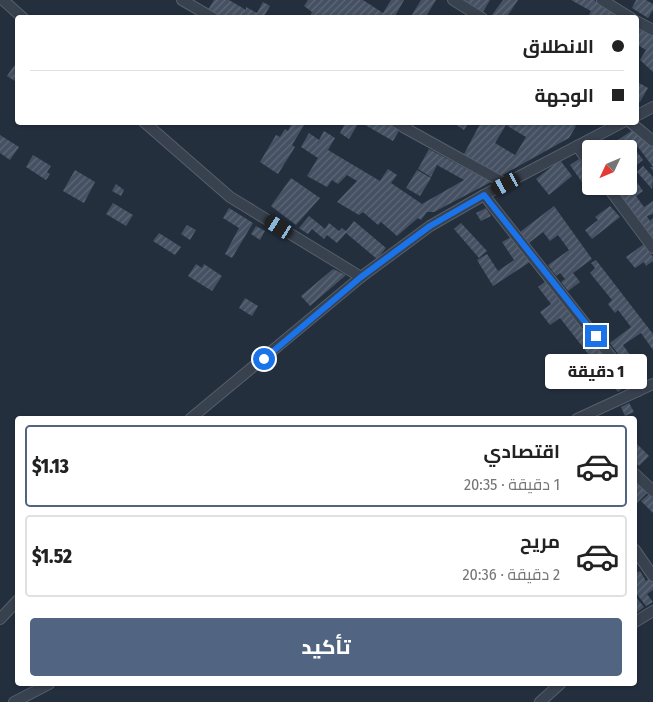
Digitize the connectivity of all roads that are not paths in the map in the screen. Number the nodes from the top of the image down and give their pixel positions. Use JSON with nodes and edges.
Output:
{"nodes":[{"id":1,"x":3,"y":0,"type":"edge"},
{"id":2,"x":182,"y":0,"type":"edge"},
{"id":3,"x":453,"y":0,"type":"edge"},
{"id":4,"x":602,"y":0,"type":"edge"},
{"id":5,"x":20,"y":15,"type":"edge"},
{"id":6,"x":208,"y":15,"type":"edge"},
{"id":7,"x":471,"y":15,"type":"edge"},
{"id":8,"x":626,"y":15,"type":"edge"},
{"id":9,"x":639,"y":22,"type":"edge"},
{"id":10,"x":653,"y":30,"type":"edge"},
{"id":11,"x":653,"y":107,"type":"edge"},
{"id":12,"x":639,"y":113,"type":"edge"},
{"id":13,"x":147,"y":125,"type":"edge"},
{"id":14,"x":405,"y":125,"type":"edge"},
{"id":15,"x":617,"y":125,"type":"edge"},
{"id":16,"x":634,"y":125,"type":"edge"},
{"id":17,"x":653,"y":141,"type":"edge"},
{"id":18,"x":577,"y":146,"type":"junction"},
{"id":19,"x":582,"y":153,"type":"edge"},
{"id":20,"x":506,"y":184,"type":"junction"},
{"id":21,"x":484,"y":195,"type":"junction"},
{"id":22,"x":614,"y":195,"type":"edge"},
{"id":23,"x":653,"y":248,"type":"edge"},
{"id":24,"x":361,"y":277,"type":"junction"},
{"id":25,"x":653,"y":384,"type":"edge"},
{"id":26,"x":638,"y":391,"type":"junction"},
{"id":27,"x":194,"y":416,"type":"edge"},
{"id":28,"x":584,"y":416,"type":"edge"},
{"id":29,"x":637,"y":476,"type":"edge"},
{"id":30,"x":653,"y":491,"type":"edge"},
{"id":31,"x":637,"y":553,"type":"edge"},
{"id":32,"x":653,"y":576,"type":"edge"},
{"id":33,"x":15,"y":603,"type":"edge"},
{"id":34,"x":653,"y":611,"type":"edge"},
{"id":35,"x":0,"y":619,"type":"edge"},
{"id":36,"x":637,"y":621,"type":"edge"},
{"id":37,"x":45,"y":686,"type":"edge"},
{"id":38,"x":558,"y":686,"type":"edge"},
{"id":39,"x":14,"y":702,"type":"edge"},
{"id":40,"x":540,"y":702,"type":"edge"}],
"edges":[{"from":1,"to":5,"type":"street"},
{"from":2,"to":6,"type":"street"},
{"from":3,"to":7,"type":"street"},
{"from":4,"to":8,"type":"street"},
{"from":9,"to":10,"type":"street"},
{"from":11,"to":12,"type":"street"},
{"from":13,"to":24,"type":"street"},
{"from":14,"to":20,"type":"street"},
{"from":15,"to":18,"type":"street"},
{"from":16,"to":17,"type":"street"},
{"from":18,"to":19,"type":"street"},
{"from":18,"to":20,"type":"street"},
{"from":20,"to":21,"type":"street"},
{"from":21,"to":24,"type":"street"},
{"from":21,"to":26,"type":"street"},
{"from":22,"to":23,"type":"street"},
{"from":24,"to":27,"type":"street"},
{"from":25,"to":26,"type":"street"},
{"from":26,"to":28,"type":"street"},
{"from":29,"to":30,"type":"street"},
{"from":31,"to":32,"type":"street"},
{"from":33,"to":35,"type":"street"},
{"from":34,"to":36,"type":"street"},
{"from":37,"to":39,"type":"street"},
{"from":38,"to":40,"type":"street"}]}
